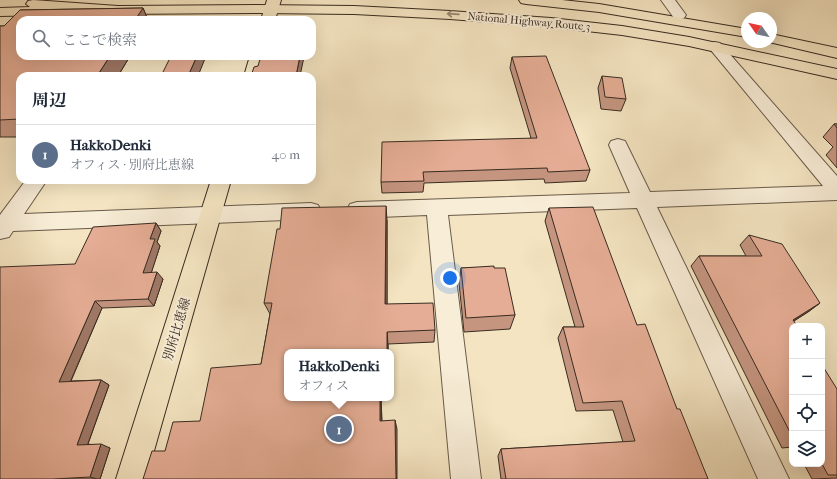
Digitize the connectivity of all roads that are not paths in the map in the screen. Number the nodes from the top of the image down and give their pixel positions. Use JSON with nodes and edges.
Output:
{"nodes":[{"id":1,"x":368,"y":0,"type":"edge"},
{"id":2,"x":526,"y":0,"type":"edge"},
{"id":3,"x":566,"y":0,"type":"edge"},
{"id":4,"x":668,"y":0,"type":"edge"},
{"id":5,"x":0,"y":4,"type":"edge"},
{"id":6,"x":271,"y":9,"type":"edge"},
{"id":7,"x":120,"y":10,"type":"junction"},
{"id":8,"x":0,"y":12,"type":"edge"},
{"id":9,"x":679,"y":15,"type":"junction"},
{"id":10,"x":741,"y":28,"type":"edge"},
{"id":11,"x":741,"y":32,"type":"edge"},
{"id":12,"x":777,"y":35,"type":"edge"},
{"id":13,"x":777,"y":39,"type":"edge"},
{"id":14,"x":715,"y":46,"type":"junction"},
{"id":15,"x":837,"y":48,"type":"edge"},
{"id":16,"x":837,"y":53,"type":"edge"},
{"id":17,"x":257,"y":60,"type":"edge"},
{"id":18,"x":837,"y":64,"type":"edge"},
{"id":19,"x":253,"y":72,"type":"edge"},
{"id":20,"x":837,"y":74,"type":"edge"},
{"id":21,"x":618,"y":145,"type":"dead end"},
{"id":22,"x":34,"y":184,"type":"edge"},
{"id":23,"x":220,"y":184,"type":"edge"},
{"id":24,"x":837,"y":188,"type":"edge"},
{"id":25,"x":837,"y":194,"type":"edge"},
{"id":26,"x":644,"y":200,"type":"junction"},
{"id":27,"x":437,"y":207,"type":"junction"},
{"id":28,"x":210,"y":214,"type":"junction"},
{"id":29,"x":2,"y":226,"type":"edge"},
{"id":30,"x":131,"y":479,"type":"edge"},
{"id":31,"x":466,"y":479,"type":"edge"},
{"id":32,"x":774,"y":479,"type":"edge"}],
"edges":[{"from":1,"to":18,"type":"main road"},
{"from":2,"to":11,"type":"main road"},
{"from":3,"to":9,"type":"main road","name":"National Highway Route 3"},
{"from":4,"to":9,"type":"street"},
{"from":5,"to":7,"type":"main road"},
{"from":6,"to":7,"type":"main road","name":"National Highway Route 3"},
{"from":14,"to":6,"type":"main road","name":"National Highway Route 3","one_way":true},
{"from":7,"to":8,"type":"main road","name":"National Highway Route 3"},
{"from":9,"to":10,"type":"main road","name":"National Highway Route 3"},
{"from":12,"to":15,"type":"main road"},
{"from":13,"to":16,"type":"main road"},
{"from":14,"to":20,"type":"main road","name":"National Highway Route 3"},
{"from":14,"to":24,"type":"street"},
{"from":17,"to":19,"type":"main road"},
{"from":21,"to":26,"type":"street"},
{"from":22,"to":29,"type":"street"},
{"from":23,"to":28,"type":"main road","name":"別府比恵線"},
{"from":25,"to":26,"type":"street"},
{"from":26,"to":27,"type":"street"},
{"from":26,"to":32,"type":"street"},
{"from":27,"to":28,"type":"street"},
{"from":27,"to":31,"type":"street"},
{"from":28,"to":29,"type":"street"},
{"from":28,"to":30,"type":"main road","name":"別府比恵線"}]}
